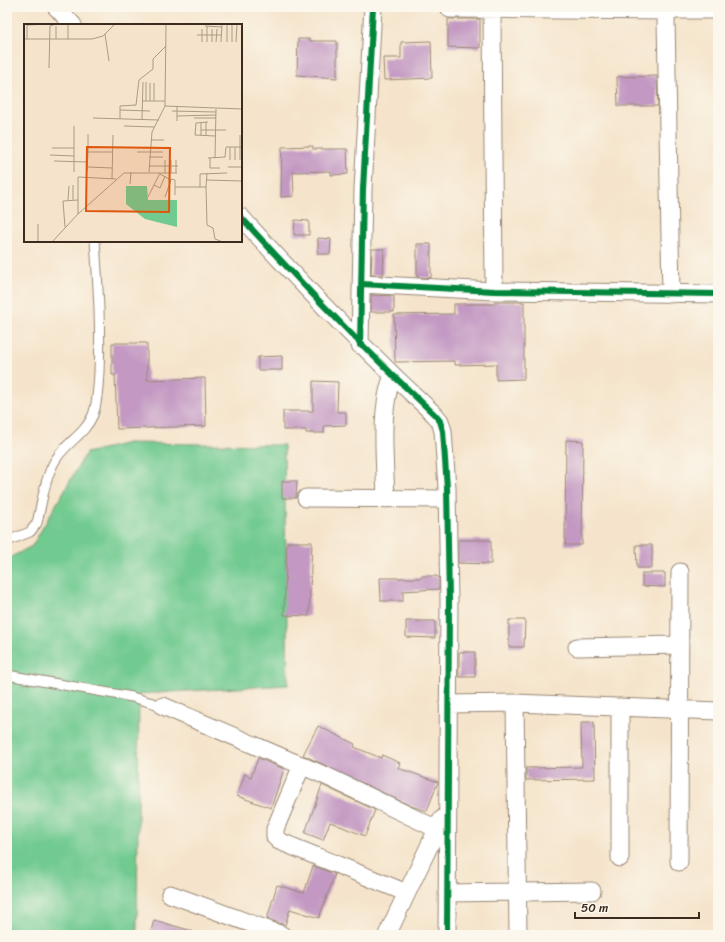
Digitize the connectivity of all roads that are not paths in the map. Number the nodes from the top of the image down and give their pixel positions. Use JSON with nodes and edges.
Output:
{"nodes":[{"id":1,"x":56,"y":7,"type":"edge"},
{"id":2,"x":373,"y":7,"type":"edge"},
{"id":3,"x":474,"y":8,"type":"edge"},
{"id":4,"x":550,"y":9,"type":"edge"},
{"id":5,"x":450,"y":10,"type":"dead end"},
{"id":6,"x":492,"y":10,"type":"junction"},
{"id":7,"x":718,"y":10,"type":"edge"},
{"id":8,"x":671,"y":11,"type":"junction"},
{"id":9,"x":72,"y":24,"type":"edge"},
{"id":10,"x":242,"y":217,"type":"edge"},
{"id":11,"x":96,"y":242,"type":"edge"},
{"id":12,"x":361,"y":284,"type":"junction"},
{"id":13,"x":494,"y":291,"type":"junction"},
{"id":14,"x":671,"y":294,"type":"junction"},
{"id":15,"x":718,"y":294,"type":"edge"},
{"id":16,"x":360,"y":345,"type":"junction"},
{"id":17,"x":393,"y":376,"type":"junction"},
{"id":18,"x":306,"y":498,"type":"dead end"},
{"id":19,"x":386,"y":499,"type":"junction"},
{"id":20,"x":447,"y":500,"type":"junction"},
{"id":21,"x":7,"y":541,"type":"edge"},
{"id":22,"x":680,"y":572,"type":"dead end"},
{"id":23,"x":680,"y":645,"type":"junction"},
{"id":24,"x":577,"y":647,"type":"dead end"},
{"id":25,"x":7,"y":675,"type":"edge"},
{"id":26,"x":515,"y":703,"type":"junction"},
{"id":27,"x":448,"y":704,"type":"junction"},
{"id":28,"x":163,"y":706,"type":"joint"},
{"id":29,"x":620,"y":707,"type":"junction"},
{"id":30,"x":680,"y":710,"type":"junction"},
{"id":31,"x":718,"y":711,"type":"edge"},
{"id":32,"x":302,"y":765,"type":"junction"},
{"id":33,"x":448,"y":808,"type":"junction"},
{"id":34,"x":437,"y":830,"type":"junction"},
{"id":35,"x":620,"y":858,"type":"dead end"},
{"id":36,"x":679,"y":862,"type":"dead end"},
{"id":37,"x":592,"y":891,"type":"dead end"},
{"id":38,"x":517,"y":892,"type":"junction"},
{"id":39,"x":407,"y":893,"type":"junction"},
{"id":40,"x":447,"y":893,"type":"junction"},
{"id":41,"x":170,"y":894,"type":"dead end"},
{"id":42,"x":282,"y":935,"type":"edge"},
{"id":43,"x":387,"y":935,"type":"edge"},
{"id":44,"x":447,"y":935,"type":"edge"},
{"id":45,"x":518,"y":935,"type":"edge"}],
"edges":[{"from":1,"to":9,"type":"street"},
{"from":2,"to":12,"type":"street"},
{"from":3,"to":5,"type":"street"},
{"from":3,"to":6,"type":"street"},
{"from":4,"to":6,"type":"street"},
{"from":4,"to":8,"type":"street"},
{"from":6,"to":13,"type":"street"},
{"from":7,"to":8,"type":"street"},
{"from":8,"to":14,"type":"street"},
{"from":10,"to":16,"type":"street"},
{"from":11,"to":21,"type":"lane"},
{"from":12,"to":13,"type":"street"},
{"from":12,"to":16,"type":"street"},
{"from":13,"to":14,"type":"street"},
{"from":14,"to":15,"type":"street"},
{"from":16,"to":17,"type":"street"},
{"from":17,"to":19,"type":"street"},
{"from":17,"to":20,"type":"street"},
{"from":18,"to":19,"type":"street"},
{"from":19,"to":20,"type":"street"},
{"from":20,"to":27,"type":"street"},
{"from":22,"to":23,"type":"street"},
{"from":23,"to":24,"type":"street"},
{"from":23,"to":30,"type":"street"},
{"from":25,"to":28,"type":"lane"},
{"from":26,"to":27,"type":"street"},
{"from":26,"to":29,"type":"street"},
{"from":26,"to":38,"type":"street"},
{"from":27,"to":33,"type":"street"},
{"from":28,"to":32,"type":"street"},
{"from":29,"to":30,"type":"street"},
{"from":29,"to":35,"type":"street"},
{"from":30,"to":31,"type":"street"},
{"from":30,"to":36,"type":"street"},
{"from":32,"to":34,"type":"street"},
{"from":32,"to":39,"type":"street"},
{"from":33,"to":34,"type":"street"},
{"from":33,"to":40,"type":"street"},
{"from":34,"to":39,"type":"street"},
{"from":37,"to":38,"type":"street"},
{"from":38,"to":40,"type":"street"},
{"from":38,"to":45,"type":"street"},
{"from":39,"to":43,"type":"street"},
{"from":40,"to":44,"type":"street"},
{"from":41,"to":42,"type":"street"}]}
